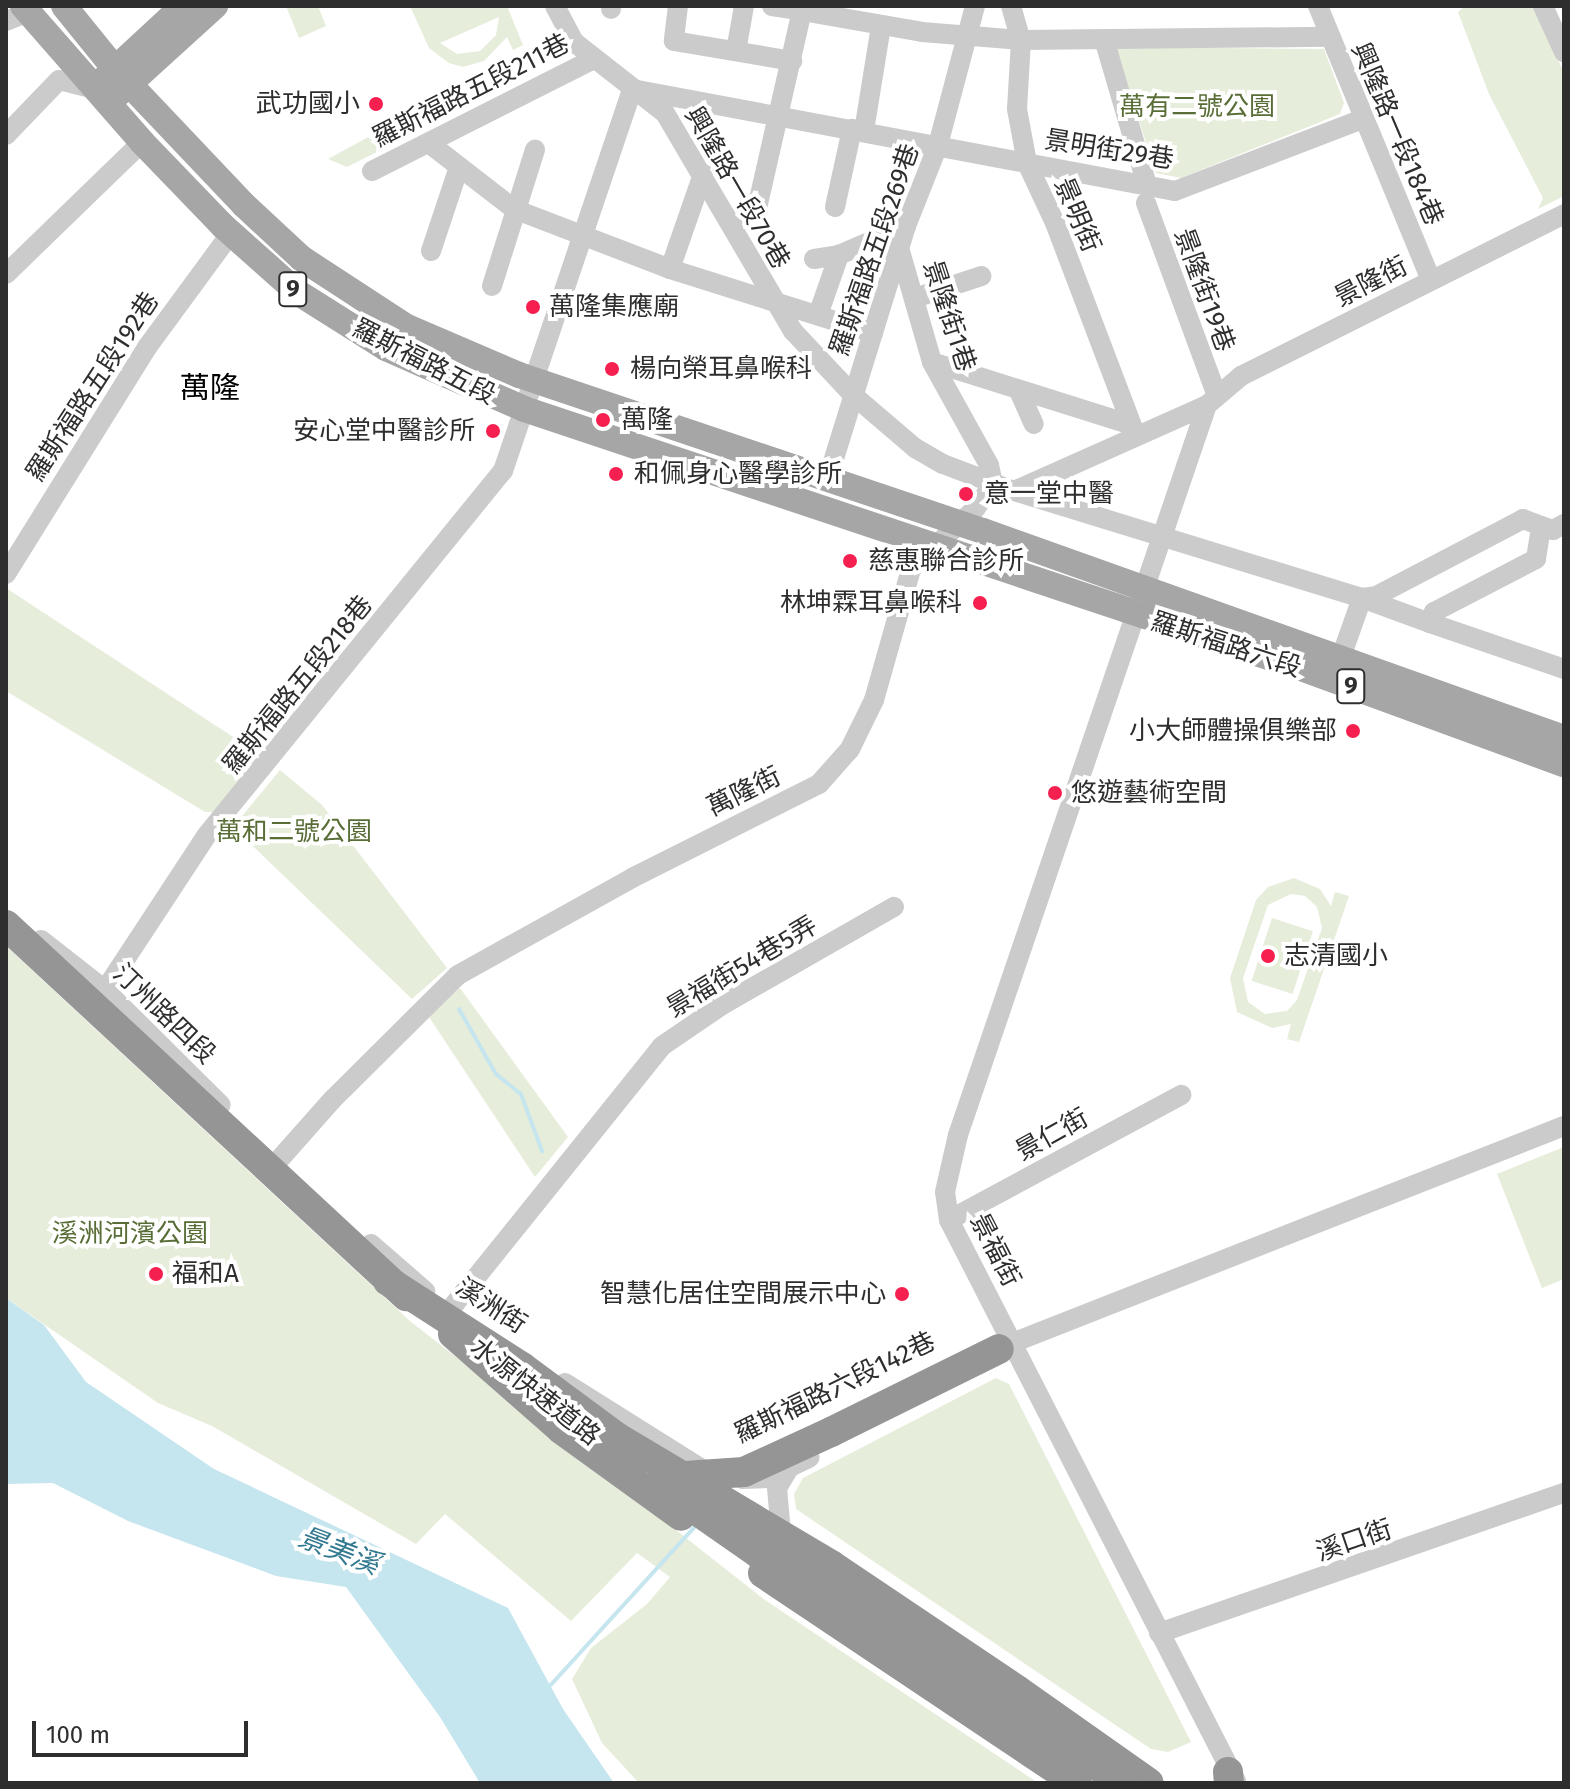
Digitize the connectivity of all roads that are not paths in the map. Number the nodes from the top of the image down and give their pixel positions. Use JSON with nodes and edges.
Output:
{"nodes":[{"id":1,"x":64,"y":6,"type":"edge"},
{"id":2,"x":183,"y":6,"type":"edge"},
{"id":3,"x":215,"y":6,"type":"edge"},
{"id":4,"x":555,"y":6,"type":"edge"},
{"id":5,"x":678,"y":6,"type":"edge"},
{"id":6,"x":744,"y":6,"type":"edge"},
{"id":7,"x":772,"y":6,"type":"edge"},
{"id":8,"x":975,"y":6,"type":"edge"},
{"id":9,"x":1011,"y":6,"type":"edge"},
{"id":10,"x":1318,"y":6,"type":"edge"},
{"id":11,"x":1543,"y":6,"type":"edge"},
{"id":12,"x":803,"y":8,"type":"edge"},
{"id":13,"x":26,"y":11,"type":"edge"},
{"id":14,"x":869,"y":18,"type":"edge"},
{"id":15,"x":1559,"y":25,"type":"edge"},
{"id":16,"x":965,"y":36,"type":"junction"},
{"id":17,"x":1329,"y":37,"type":"junction"},
{"id":18,"x":1104,"y":39,"type":"junction"},
{"id":19,"x":1021,"y":40,"type":"junction"},
{"id":20,"x":736,"y":51,"type":"junction"},
{"id":21,"x":1564,"y":52,"type":"edge"},
{"id":22,"x":594,"y":59,"type":"junction"},
{"id":23,"x":792,"y":61,"type":"junction"},
{"id":24,"x":122,"y":76,"type":"junction"},
{"id":25,"x":632,"y":89,"type":"junction"},
{"id":26,"x":100,"y":96,"type":"junction"},
{"id":27,"x":779,"y":114,"type":"junction"},
{"id":28,"x":1363,"y":119,"type":"junction"},
{"id":29,"x":858,"y":130,"type":"junction"},
{"id":30,"x":6,"y":135,"type":"edge"},
{"id":31,"x":142,"y":142,"type":"junction"},
{"id":32,"x":430,"y":144,"type":"junction"},
{"id":33,"x":938,"y":145,"type":"junction"},
{"id":34,"x":535,"y":150,"type":"dead end"},
{"id":35,"x":1027,"y":163,"type":"junction"},
{"id":36,"x":458,"y":170,"type":"junction"},
{"id":37,"x":372,"y":171,"type":"dead end"},
{"id":38,"x":703,"y":174,"type":"junction"},
{"id":39,"x":1146,"y":194,"type":"junction"},
{"id":40,"x":835,"y":207,"type":"dead end"},
{"id":41,"x":514,"y":209,"type":"junction"},
{"id":42,"x":1564,"y":214,"type":"edge"},
{"id":43,"x":729,"y":220,"type":"junction"},
{"id":44,"x":906,"y":226,"type":"junction"},
{"id":45,"x":231,"y":233,"type":"junction"},
{"id":46,"x":582,"y":237,"type":"junction"},
{"id":47,"x":899,"y":248,"type":"junction"},
{"id":48,"x":431,"y":251,"type":"dead end"},
{"id":49,"x":839,"y":255,"type":"junction"},
{"id":50,"x":814,"y":259,"type":"dead end"},
{"id":51,"x":670,"y":269,"type":"junction"},
{"id":52,"x":6,"y":274,"type":"edge"},
{"id":53,"x":981,"y":276,"type":"dead end"},
{"id":54,"x":1431,"y":280,"type":"junction"},
{"id":55,"x":492,"y":286,"type":"dead end"},
{"id":56,"x":915,"y":298,"type":"junction"},
{"id":57,"x":772,"y":299,"type":"junction"},
{"id":58,"x":818,"y":315,"type":"junction"},
{"id":59,"x":873,"y":333,"type":"junction"},
{"id":60,"x":932,"y":362,"type":"junction"},
{"id":61,"x":533,"y":379,"type":"junction"},
{"id":62,"x":1027,"y":394,"type":"junction"},
{"id":63,"x":853,"y":395,"type":"junction"},
{"id":64,"x":1211,"y":399,"type":"junction"},
{"id":65,"x":524,"y":409,"type":"junction"},
{"id":66,"x":1034,"y":424,"type":"dead end"},
{"id":67,"x":1132,"y":430,"type":"junction"},
{"id":68,"x":828,"y":478,"type":"junction"},
{"id":69,"x":993,"y":484,"type":"junction"},
{"id":70,"x":1014,"y":491,"type":"junction"},
{"id":71,"x":958,"y":523,"type":"junction"},
{"id":72,"x":1564,"y":524,"type":"edge"},
{"id":73,"x":1541,"y":526,"type":"junction"},
{"id":74,"x":1163,"y":534,"type":"junction"},
{"id":75,"x":932,"y":548,"type":"junction"},
{"id":76,"x":6,"y":574,"type":"edge"},
{"id":77,"x":1145,"y":591,"type":"junction"},
{"id":78,"x":1362,"y":598,"type":"junction"},
{"id":79,"x":1136,"y":617,"type":"junction"},
{"id":80,"x":1430,"y":623,"type":"junction"},
{"id":81,"x":1340,"y":660,"type":"junction"},
{"id":82,"x":1564,"y":669,"type":"edge"},
{"id":83,"x":1564,"y":738,"type":"edge"},
{"id":84,"x":1564,"y":764,"type":"edge"},
{"id":85,"x":894,"y":907,"type":"dead end"},
{"id":86,"x":6,"y":913,"type":"edge"},
{"id":87,"x":6,"y":924,"type":"edge"},
{"id":88,"x":105,"y":990,"type":"junction"},
{"id":89,"x":1181,"y":1095,"type":"dead end"},
{"id":90,"x":1564,"y":1126,"type":"edge"},
{"id":91,"x":278,"y":1161,"type":"junction"},
{"id":92,"x":949,"y":1220,"type":"junction"},
{"id":93,"x":388,"y":1281,"type":"junction"},
{"id":94,"x":449,"y":1311,"type":"junction"},
{"id":95,"x":1006,"y":1345,"type":"junction"},
{"id":96,"x":585,"y":1397,"type":"junction"},
{"id":97,"x":618,"y":1456,"type":"junction"},
{"id":98,"x":697,"y":1466,"type":"junction"},
{"id":99,"x":789,"y":1468,"type":"junction"},
{"id":100,"x":1564,"y":1493,"type":"edge"},
{"id":101,"x":780,"y":1522,"type":"dead end"},
{"id":102,"x":1159,"y":1633,"type":"junction"},
{"id":103,"x":1232,"y":1779,"type":"edge"},
{"id":104,"x":1077,"y":1783,"type":"edge"},
{"id":105,"x":1090,"y":1783,"type":"edge"},
{"id":106,"x":1125,"y":1783,"type":"edge"},
{"id":107,"x":1149,"y":1783,"type":"edge"}],
"edges":[{"from":1,"to":24,"type":"main road","name":"羅斯福路五段","number":"9"},
{"from":2,"to":24,"type":"main road"},
{"from":3,"to":24,"type":"main road"},
{"from":4,"to":22,"type":"street","name":"興隆路一段70巷"},
{"from":5,"to":20,"type":"street"},
{"from":6,"to":20,"type":"street"},
{"from":7,"to":12,"type":"street"},
{"from":8,"to":16,"type":"street"},
{"from":9,"to":19,"type":"street","name":"景明街"},
{"from":10,"to":17,"type":"street","name":"興隆路一段184巷"},
{"from":11,"to":15,"type":"street"},
{"from":12,"to":14,"type":"street"},
{"from":12,"to":23,"type":"street"},
{"from":13,"to":24,"type":"main road","number":"9"},
{"from":13,"to":26,"type":"main road","name":"羅斯福路五段","number":"9"},
{"from":14,"to":16,"type":"street"},
{"from":14,"to":29,"type":"street"},
{"from":15,"to":21,"type":"street"},
{"from":16,"to":19,"type":"street"},
{"from":16,"to":33,"type":"street","name":"羅斯福路五段269巷"},
{"from":17,"to":18,"type":"street"},
{"from":17,"to":28,"type":"street","name":"興隆路一段184巷"},
{"from":18,"to":19,"type":"street"},
{"from":18,"to":39,"type":"street","name":"景隆街19巷"},
{"from":19,"to":35,"type":"street","name":"景明街"},
{"from":20,"to":23,"type":"street"},
{"from":22,"to":25,"type":"street","name":"興隆路一段70巷"},
{"from":22,"to":32,"type":"street","name":"羅斯福路五段211巷"},
{"from":23,"to":27,"type":"street"},
{"from":24,"to":26,"type":"main road"},
{"from":24,"to":61,"type":"main road","name":"羅斯福路五段","number":"9"},
{"from":25,"to":27,"type":"street","name":"景明街29巷"},
{"from":25,"to":38,"type":"street","name":"興隆路一段70巷"},
{"from":25,"to":46,"type":"street"},
{"from":26,"to":30,"type":"street"},
{"from":26,"to":31,"type":"main road","name":"羅斯福路五段","number":"9"},
{"from":27,"to":29,"type":"street","name":"景明街29巷"},
{"from":27,"to":43,"type":"street"},
{"from":28,"to":39,"type":"street","name":"景明街29巷"},
{"from":28,"to":54,"type":"street","name":"興隆路一段184巷"},
{"from":29,"to":33,"type":"street","name":"景明街29巷"},
{"from":29,"to":40,"type":"street"},
{"from":31,"to":45,"type":"main road","name":"羅斯福路五段","number":"9"},
{"from":31,"to":52,"type":"street"},
{"from":32,"to":36,"type":"street"},
{"from":32,"to":37,"type":"street","name":"羅斯福路五段211巷"},
{"from":33,"to":35,"type":"street","name":"景明街29巷"},
{"from":33,"to":44,"type":"street","name":"羅斯福路五段269巷"},
{"from":34,"to":41,"type":"street"},
{"from":35,"to":39,"type":"street","name":"景明街29巷"},
{"from":35,"to":67,"type":"street","name":"景明街"},
{"from":36,"to":41,"type":"street"},
{"from":36,"to":48,"type":"street"},
{"from":38,"to":43,"type":"street","name":"興隆路一段70巷"},
{"from":38,"to":51,"type":"street"},
{"from":39,"to":64,"type":"street","name":"景隆街19巷"},
{"from":41,"to":46,"type":"street"},
{"from":41,"to":55,"type":"street"},
{"from":42,"to":54,"type":"street","name":"景隆街"},
{"from":43,"to":57,"type":"street","name":"興隆路一段70巷"},
{"from":44,"to":47,"type":"street","name":"羅斯福路五段269巷"},
{"from":44,"to":49,"type":"street"},
{"from":45,"to":65,"type":"main road","name":"羅斯福路五段","number":"9"},
{"from":45,"to":76,"type":"street","name":"羅斯福路五段192巷"},
{"from":46,"to":51,"type":"street"},
{"from":46,"to":61,"type":"street"},
{"from":47,"to":56,"type":"street","name":"景隆街1巷"},
{"from":47,"to":59,"type":"street","name":"羅斯福路五段269巷"},
{"from":49,"to":50,"type":"street"},
{"from":49,"to":58,"type":"street"},
{"from":51,"to":57,"type":"street"},
{"from":53,"to":56,"type":"street"},
{"from":54,"to":64,"type":"street","name":"景隆街"},
{"from":56,"to":60,"type":"street","name":"景隆街1巷"},
{"from":57,"to":58,"type":"street"},
{"from":57,"to":63,"type":"street","name":"興隆路一段70巷"},
{"from":58,"to":59,"type":"street"},
{"from":59,"to":63,"type":"street","name":"羅斯福路五段269巷"},
{"from":60,"to":62,"type":"street"},
{"from":60,"to":69,"type":"street","name":"景隆街1巷"},
{"from":61,"to":65,"type":"street","name":"羅斯福路五段218巷"},
{"from":61,"to":68,"type":"main road","name":"羅斯福路五段","number":"9"},
{"from":62,"to":66,"type":"street"},
{"from":62,"to":67,"type":"street"},
{"from":63,"to":68,"type":"street","name":"羅斯福路五段269巷"},
{"from":63,"to":69,"type":"street","name":"興隆路一段70巷"},
{"from":64,"to":67,"type":"street","name":"景隆街"},
{"from":64,"to":74,"type":"street"},
{"from":65,"to":75,"type":"main road","name":"羅斯福路五段","number":"9"},
{"from":65,"to":88,"type":"street","name":"羅斯福路五段218巷"},
{"from":67,"to":70,"type":"street","name":"景隆街"},
{"from":68,"to":71,"type":"main road","name":"羅斯福路五段","number":"9"},
{"from":69,"to":70,"type":"street","name":"興隆路一段70巷"},
{"from":69,"to":71,"type":"street"},
{"from":70,"to":74,"type":"street","name":"興隆路一段70巷"},
{"from":71,"to":75,"type":"street"},
{"from":71,"to":77,"type":"main road","name":"羅斯福路六段","number":"9"},
{"from":72,"to":73,"type":"street"},
{"from":73,"to":78,"type":"street"},
{"from":73,"to":80,"type":"street"},
{"from":74,"to":77,"type":"street"},
{"from":74,"to":78,"type":"street","name":"興隆路一段70巷"},
{"from":75,"to":79,"type":"main road","name":"羅斯福路六段","number":"9"},
{"from":75,"to":91,"type":"street","name":"萬隆街"},
{"from":77,"to":79,"type":"street"},
{"from":77,"to":81,"type":"main road","name":"羅斯福路六段","number":"9"},
{"from":78,"to":80,"type":"street","name":"興隆路一段70巷"},
{"from":78,"to":81,"type":"street"},
{"from":79,"to":84,"type":"main road","name":"羅斯福路六段","number":"9"},
{"from":79,"to":92,"type":"street","name":"景福街"},
{"from":80,"to":82,"type":"street","name":"興隆路一段70巷"},
{"from":81,"to":83,"type":"main road","name":"羅斯福路六段","number":"9"},
{"from":85,"to":94,"type":"street","name":"景福街54巷5弄"},
{"from":86,"to":88,"type":"street","name":"汀州路四段"},
{"from":87,"to":93,"type":"highway","name":"水源快速道路"},
{"from":87,"to":97,"type":"highway","name":"水源快速道路","bridge":true},
{"from":88,"to":91,"type":"street","name":"汀州路四段"},
{"from":89,"to":92,"type":"street","name":"景仁街"},
{"from":90,"to":95,"type":"street","name":"羅斯福路六段142巷"},
{"from":91,"to":94,"type":"street","name":"溪洲街"},
{"from":92,"to":95,"type":"street","name":"景福街"},
{"from":93,"to":104,"type":"highway","name":"水源快速道路","bridge":true},
{"from":93,"to":107,"type":"highway","bridge":true},
{"from":94,"to":96,"type":"street","name":"溪洲街"},
{"from":95,"to":97,"type":"highway","bridge":true},
{"from":95,"to":98,"type":"street","name":"羅斯福路六段142巷"},
{"from":95,"to":99,"type":"street","name":"羅斯福路六段142巷"},
{"from":95,"to":102,"type":"street","name":"景福街"},
{"from":96,"to":98,"type":"street","name":"溪洲街"},
{"from":96,"to":105,"type":"street"},
{"from":97,"to":106,"type":"highway","name":"水源快速道路","bridge":true},
{"from":98,"to":99,"type":"street","name":"羅斯福路六段142巷"},
{"from":99,"to":101,"type":"street"},
{"from":100,"to":102,"type":"street","name":"溪口街"},
{"from":102,"to":103,"type":"street","name":"景福街"}]}
